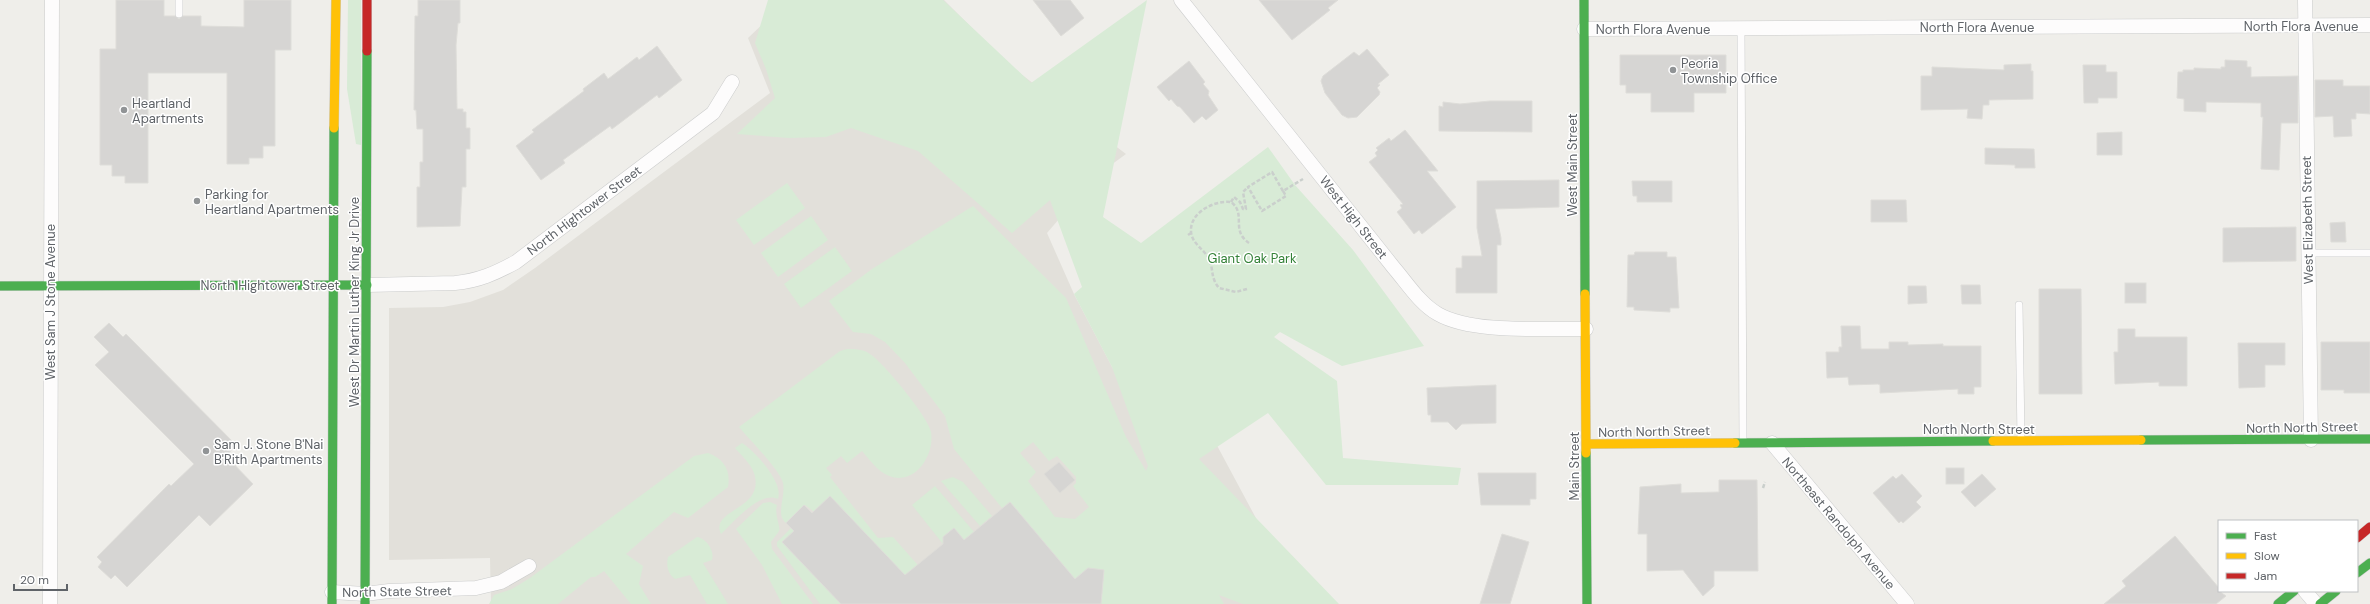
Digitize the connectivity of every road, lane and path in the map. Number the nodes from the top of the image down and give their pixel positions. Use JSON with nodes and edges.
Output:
{"nodes":[{"id":1,"x":52,"y":0,"type":"edge"},
{"id":2,"x":179,"y":0,"type":"edge"},
{"id":3,"x":336,"y":0,"type":"edge"},
{"id":4,"x":367,"y":0,"type":"edge"},
{"id":5,"x":1181,"y":0,"type":"edge"},
{"id":6,"x":1584,"y":0,"type":"edge"},
{"id":7,"x":2304,"y":0,"type":"edge"},
{"id":8,"x":179,"y":14,"type":"dead end"},
{"id":9,"x":2370,"y":25,"type":"edge"},
{"id":10,"x":2305,"y":26,"type":"junction"},
{"id":11,"x":1741,"y":29,"type":"junction"},
{"id":12,"x":1584,"y":30,"type":"junction"},
{"id":13,"x":732,"y":82,"type":"dead end"},
{"id":14,"x":1297,"y":184,"type":"dead end"},
{"id":15,"x":1248,"y":186,"type":"junction"},
{"id":16,"x":1283,"y":191,"type":"junction"},
{"id":17,"x":1231,"y":202,"type":"junction"},
{"id":18,"x":1191,"y":233,"type":"junction"},
{"id":19,"x":1188,"y":235,"type":"dead end"},
{"id":20,"x":1248,"y":243,"type":"dead end"},
{"id":21,"x":2308,"y":253,"type":"junction"},
{"id":22,"x":2370,"y":253,"type":"edge"},
{"id":23,"x":367,"y":285,"type":"junction"},
{"id":24,"x":0,"y":286,"type":"edge"},
{"id":25,"x":50,"y":286,"type":"junction"},
{"id":26,"x":332,"y":286,"type":"junction"},
{"id":27,"x":1247,"y":289,"type":"dead end"},
{"id":28,"x":2019,"y":305,"type":"dead end"},
{"id":29,"x":1586,"y":329,"type":"junction"},
{"id":30,"x":2370,"y":439,"type":"edge"},
{"id":31,"x":2310,"y":440,"type":"junction"},
{"id":32,"x":2021,"y":441,"type":"junction"},
{"id":33,"x":1772,"y":442,"type":"junction"},
{"id":34,"x":1742,"y":443,"type":"junction"},
{"id":35,"x":1587,"y":444,"type":"junction"},
{"id":36,"x":1765,"y":482,"type":"dead end"},
{"id":37,"x":1764,"y":488,"type":"dead end"},
{"id":38,"x":2370,"y":527,"type":"edge"},
{"id":39,"x":2358,"y":537,"type":"edge"},
{"id":40,"x":2370,"y":563,"type":"edge"},
{"id":41,"x":529,"y":566,"type":"dead end"},
{"id":42,"x":2358,"y":572,"type":"edge"},
{"id":43,"x":2293,"y":592,"type":"edge"},
{"id":44,"x":2306,"y":592,"type":"edge"},
{"id":45,"x":2335,"y":592,"type":"edge"},
{"id":46,"x":332,"y":598,"type":"edge"},
{"id":47,"x":365,"y":599,"type":"edge"},
{"id":48,"x":50,"y":604,"type":"edge"},
{"id":49,"x":1587,"y":604,"type":"edge"},
{"id":50,"x":1906,"y":604,"type":"edge"},
{"id":51,"x":2278,"y":604,"type":"edge"},
{"id":52,"x":2316,"y":604,"type":"edge"},
{"id":53,"x":2320,"y":604,"type":"edge"}],
"edges":[{"from":1,"to":25,"type":"street","name":"West Sam J Stone Avenue"},
{"from":2,"to":8,"type":"lane"},
{"from":3,"to":26,"type":"main road"},
{"from":4,"to":23,"type":"main road","name":"West Dr Martin Luther King Jr Drive"},
{"from":5,"to":29,"type":"street","name":"West High Street"},
{"from":6,"to":12,"type":"main road","name":"West Main Street"},
{"from":7,"to":10,"type":"street","name":"West Elizabeth Street"},
{"from":9,"to":10,"type":"street","name":"North Flora Avenue"},
{"from":10,"to":11,"type":"street","name":"North Flora Avenue"},
{"from":10,"to":21,"type":"street","name":"West Elizabeth Street"},
{"from":11,"to":12,"type":"street","name":"North Flora Avenue"},
{"from":11,"to":34,"type":"lane"},
{"from":12,"to":29,"type":"main road","name":"West Main Street"},
{"from":13,"to":23,"type":"street","name":"North Hightower Street"},
{"from":14,"to":16,"type":"path"},
{"from":15,"to":16,"type":"path"},
{"from":15,"to":16,"type":"path"},
{"from":15,"to":17,"type":"path"},
{"from":17,"to":18,"type":"path"},
{"from":17,"to":20,"type":"path"},
{"from":18,"to":19,"type":"path"},
{"from":18,"to":27,"type":"path"},
{"from":21,"to":22,"type":"lane"},
{"from":21,"to":31,"type":"street","name":"West Elizabeth Street"},
{"from":23,"to":26,"type":"main road","name":"North Hightower Street"},
{"from":23,"to":47,"type":"main road","name":"West Dr Martin Luther King Jr Drive"},
{"from":24,"to":25,"type":"main road","name":"North Hightower Street"},
{"from":25,"to":26,"type":"main road","name":"North Hightower Street"},
{"from":25,"to":48,"type":"street","name":"West Sam J Stone Avenue"},
{"from":26,"to":46,"type":"main road"},
{"from":28,"to":32,"type":"lane"},
{"from":29,"to":35,"type":"main road","name":"Main Street"},
{"from":30,"to":31,"type":"main road","name":"North North Street"},
{"from":31,"to":32,"type":"main road","name":"North North Street"},
{"from":32,"to":33,"type":"main road","name":"North North Street"},
{"from":33,"to":34,"type":"main road","name":"North North Street"},
{"from":33,"to":50,"type":"street","name":"Northeast Randolph Avenue"},
{"from":34,"to":35,"type":"main road","name":"North North Street"},
{"from":35,"to":49,"type":"main road","name":"Main Street"},
{"from":36,"to":37,"type":"path"},
{"from":38,"to":39,"type":"main road"},
{"from":40,"to":42,"type":"main road"},
{"from":41,"to":47,"type":"street","name":"North State Street"},
{"from":43,"to":51,"type":"main road"},
{"from":44,"to":52,"type":"street"},
{"from":45,"to":53,"type":"main road"},
{"from":46,"to":47,"type":"street","name":"North State Street"}]}
